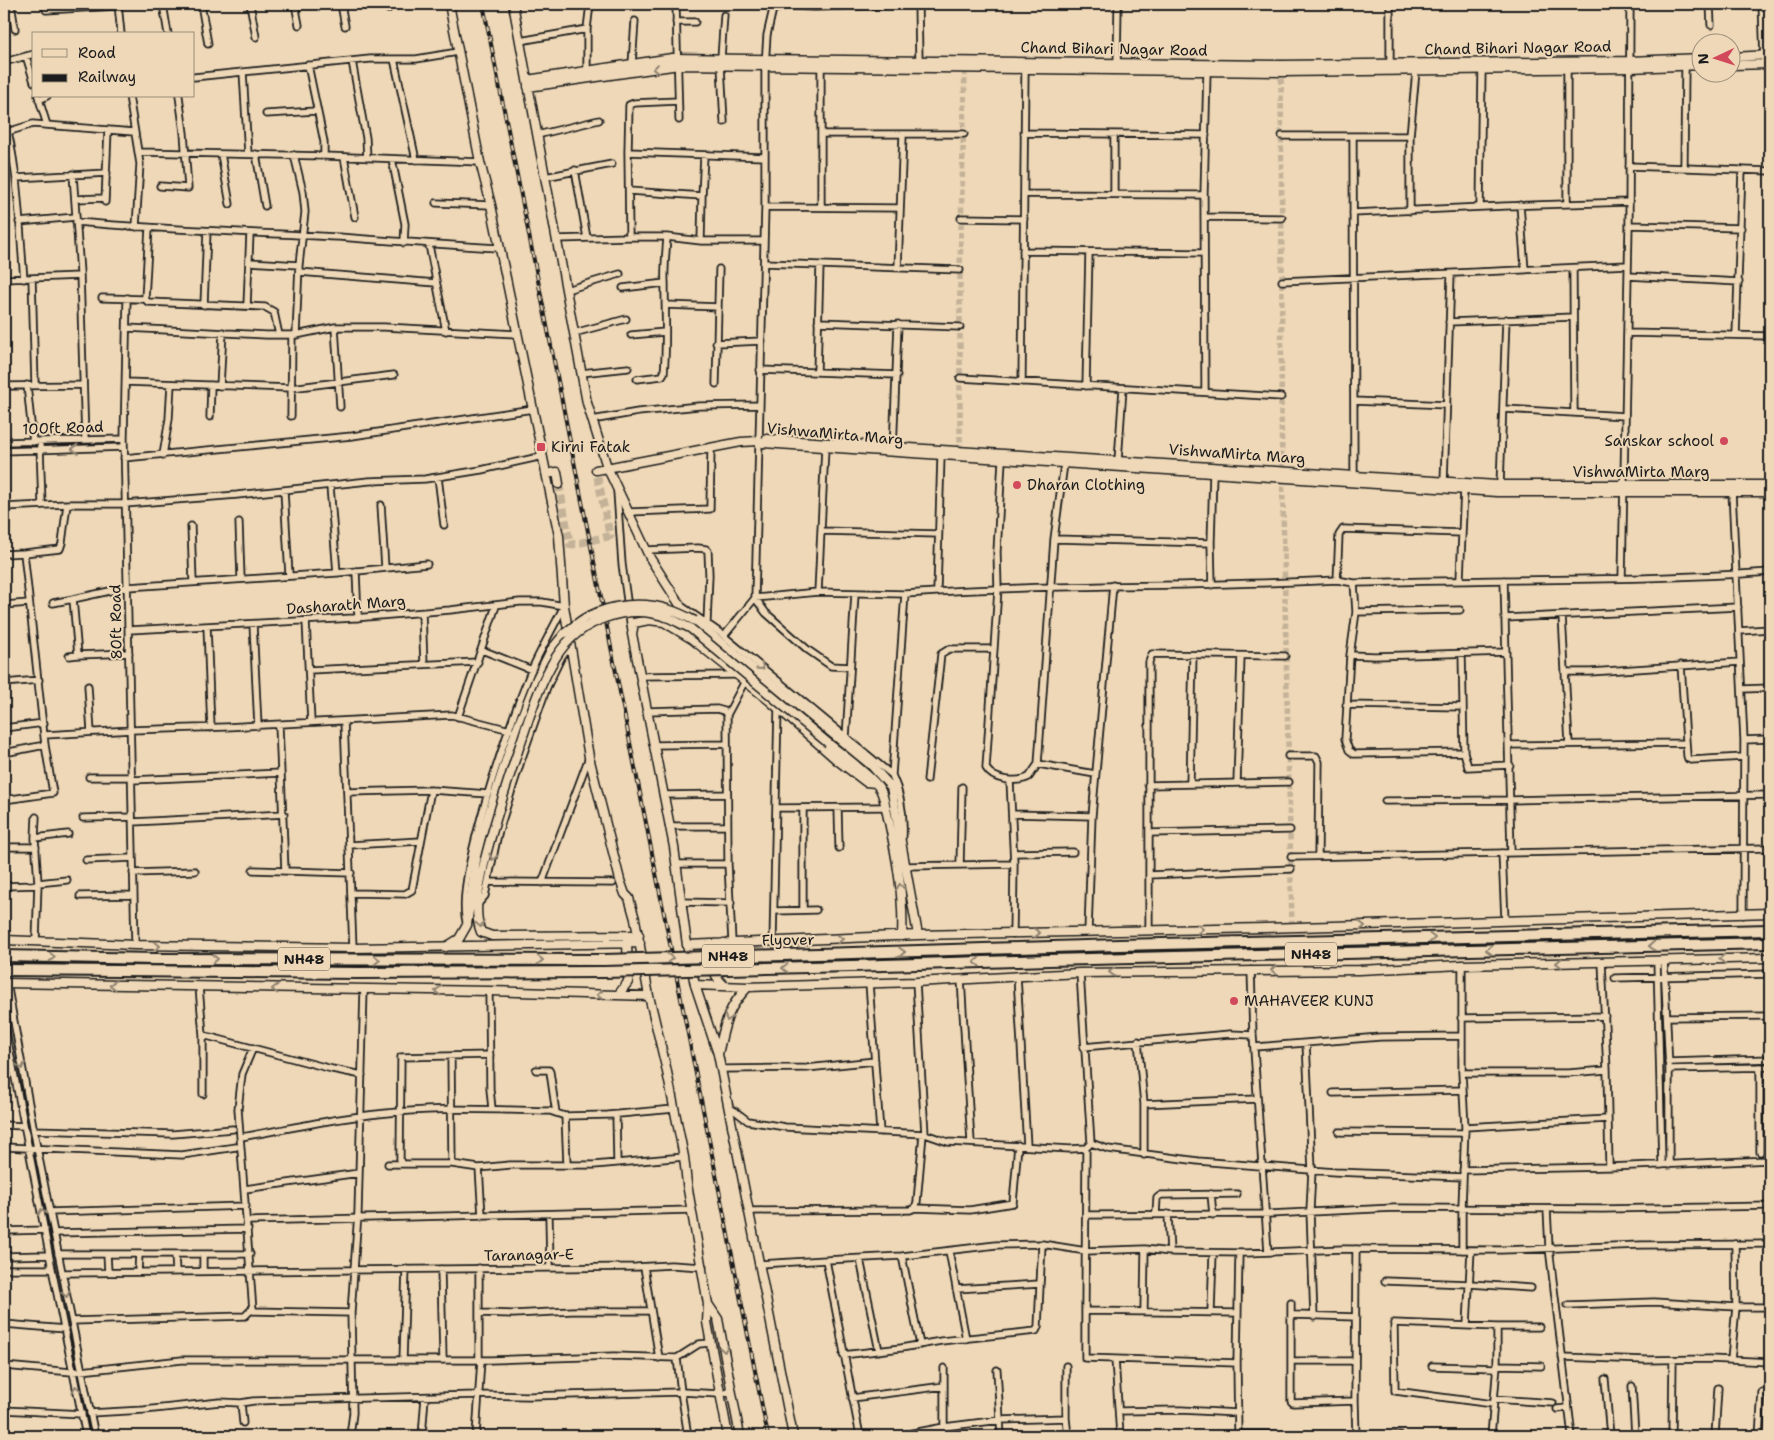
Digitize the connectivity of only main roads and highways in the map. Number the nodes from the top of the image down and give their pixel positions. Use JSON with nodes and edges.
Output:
{"nodes":[{"id":1,"x":1770,"y":930,"type":"edge"},
{"id":2,"x":1770,"y":943,"type":"edge"},
{"id":3,"x":4,"y":956,"type":"edge"},
{"id":4,"x":4,"y":970,"type":"edge"}],
"edges":[{"from":3,"to":1,"type":"highway","name":"Flyover","number":"NH48","one_way":true,"bridge":true},
{"from":2,"to":4,"type":"highway","name":"Flyover","number":"NH48","one_way":true,"bridge":true}]}
